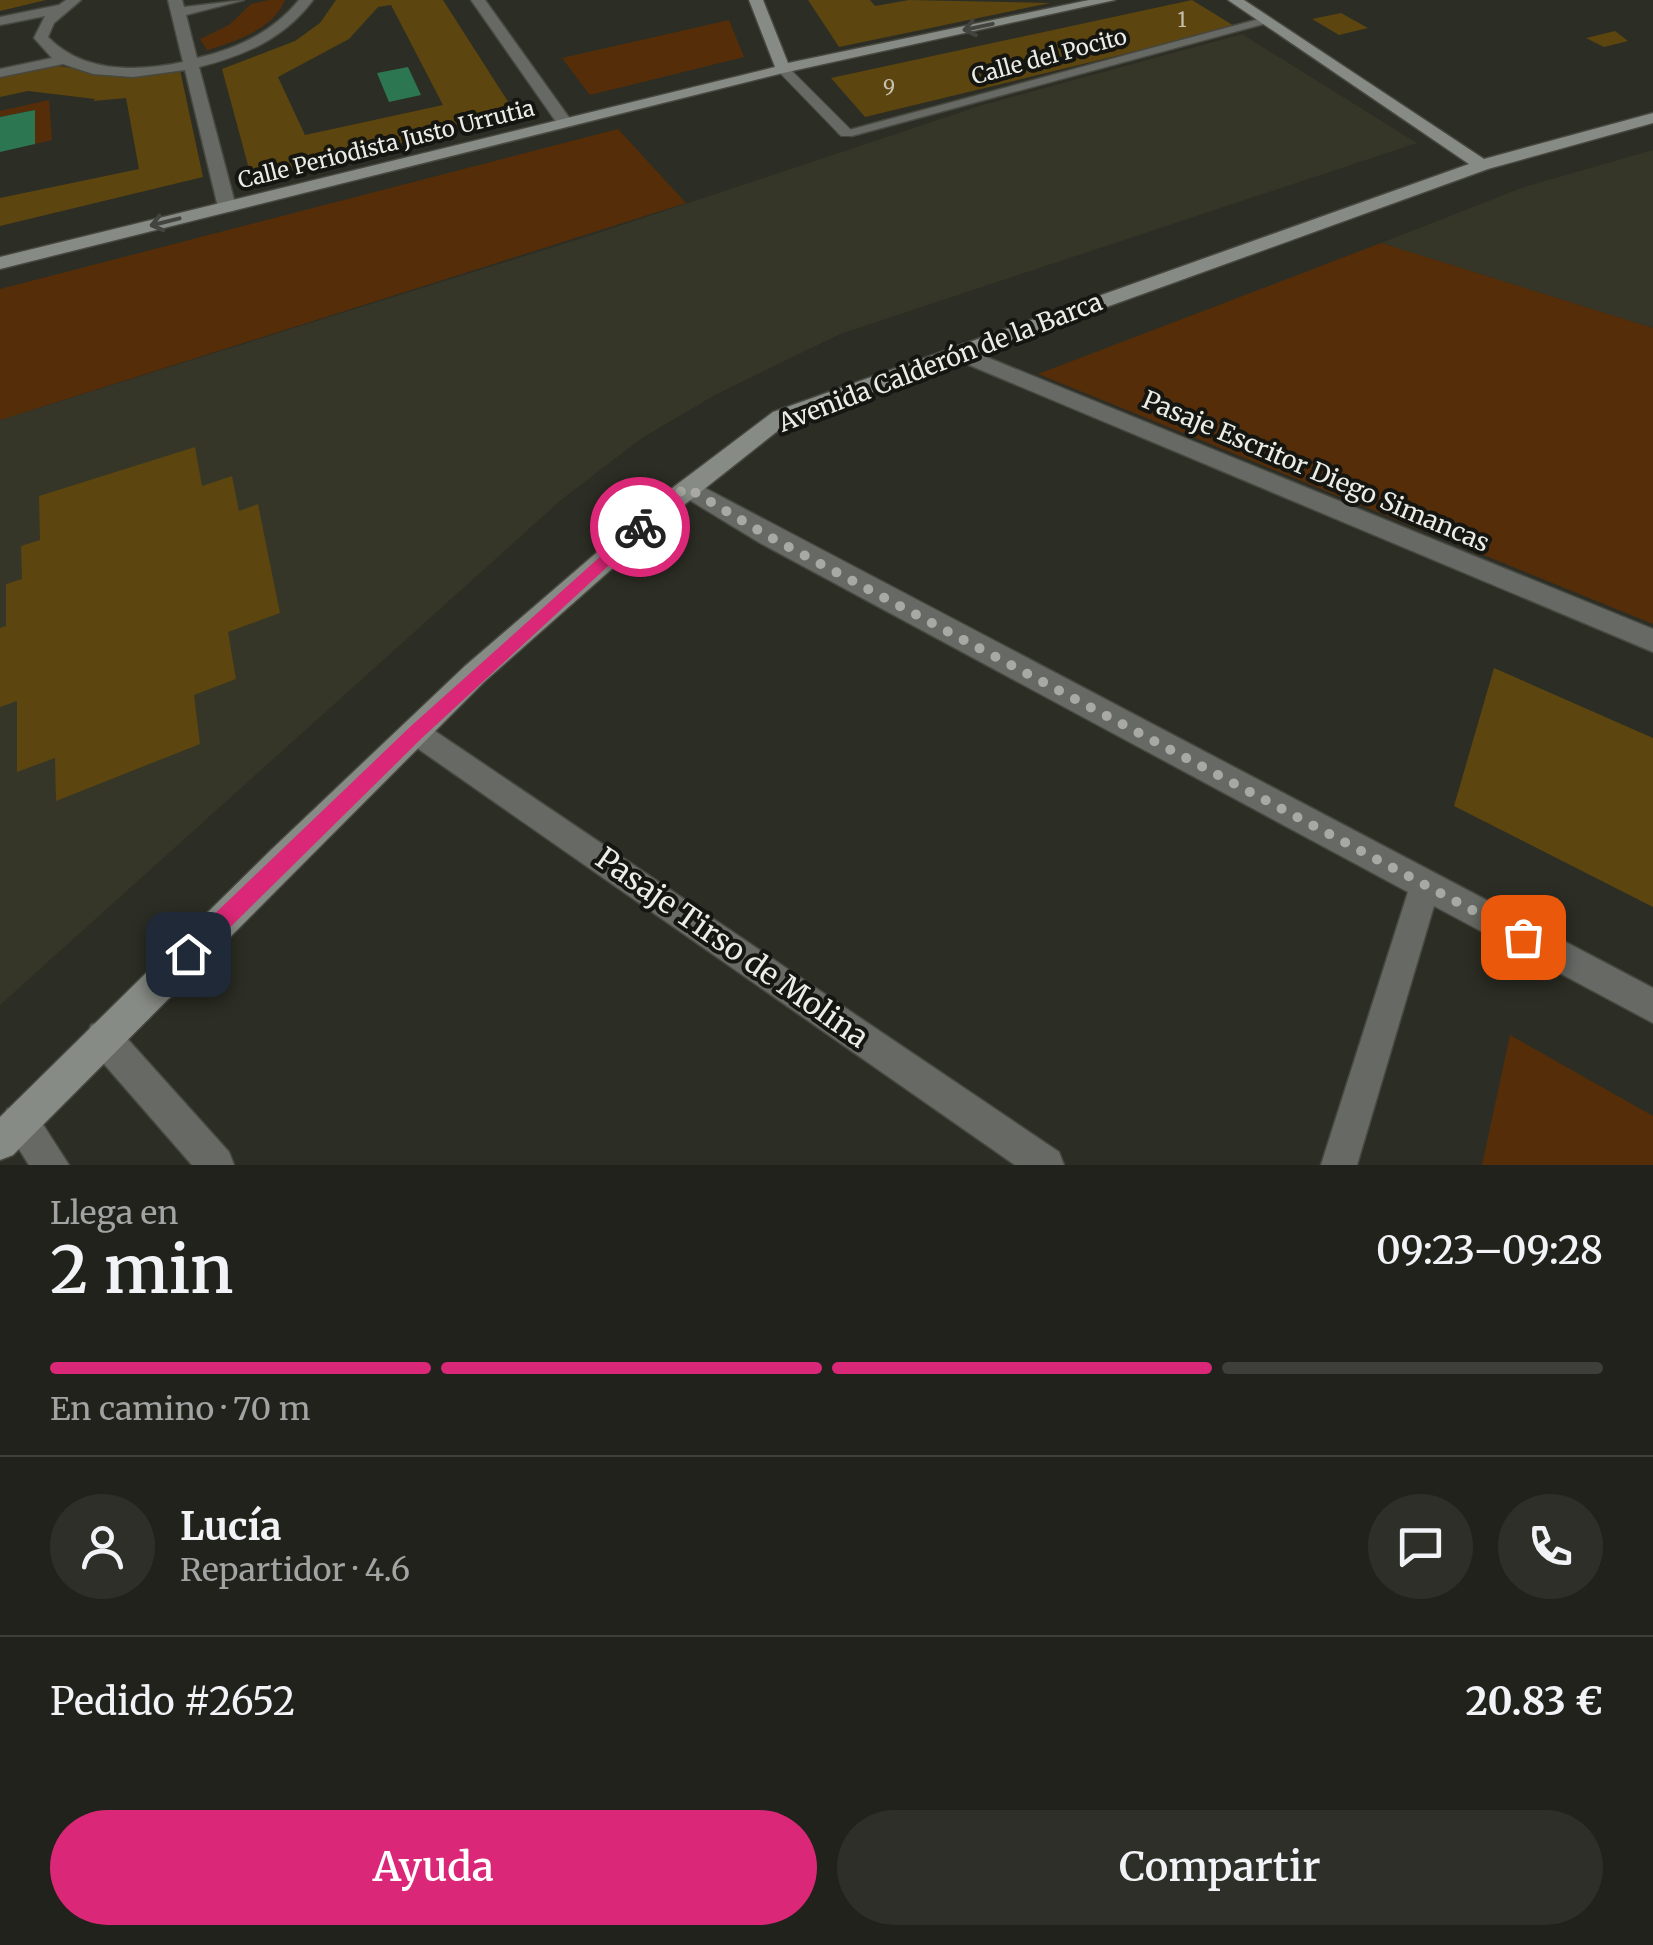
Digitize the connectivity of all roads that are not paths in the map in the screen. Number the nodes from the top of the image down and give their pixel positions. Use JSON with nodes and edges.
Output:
{"nodes":[{"id":1,"x":238,"y":0,"type":"edge"},
{"id":2,"x":306,"y":0,"type":"edge"},
{"id":3,"x":478,"y":0,"type":"edge"},
{"id":4,"x":756,"y":0,"type":"edge"},
{"id":5,"x":1108,"y":0,"type":"edge"},
{"id":6,"x":1234,"y":0,"type":"edge"},
{"id":7,"x":68,"y":5,"type":"edge"},
{"id":8,"x":176,"y":6,"type":"edge"},
{"id":9,"x":0,"y":21,"type":"edge"},
{"id":10,"x":1264,"y":22,"type":"junction"},
{"id":11,"x":62,"y":60,"type":"junction"},
{"id":12,"x":189,"y":65,"type":"junction"},
{"id":13,"x":783,"y":68,"type":"junction"},
{"id":14,"x":0,"y":73,"type":"edge"},
{"id":15,"x":1653,"y":118,"type":"edge"},
{"id":16,"x":565,"y":123,"type":"junction"},
{"id":17,"x":846,"y":134,"type":"joint"},
{"id":18,"x":1482,"y":165,"type":"junction"},
{"id":19,"x":227,"y":207,"type":"junction"},
{"id":20,"x":0,"y":264,"type":"edge"},
{"id":21,"x":958,"y":352,"type":"junction"},
{"id":22,"x":686,"y":487,"type":"junction"},
{"id":23,"x":1653,"y":641,"type":"edge"},
{"id":24,"x":417,"y":732,"type":"junction"},
{"id":25,"x":1425,"y":886,"type":"junction"},
{"id":26,"x":1653,"y":1006,"type":"edge"},
{"id":27,"x":102,"y":1037,"type":"junction"},
{"id":28,"x":10,"y":1132,"type":"edge"},
{"id":29,"x":52,"y":1165,"type":"edge"},
{"id":30,"x":216,"y":1165,"type":"edge"},
{"id":31,"x":1046,"y":1165,"type":"edge"},
{"id":32,"x":1339,"y":1165,"type":"edge"}],
"edges":[{"from":1,"to":8,"type":"street"},
{"from":2,"to":12,"type":"street"},
{"from":3,"to":16,"type":"street"},
{"from":4,"to":13,"type":"street"},
{"from":5,"to":13,"type":"street","name":"Calle del Pocito","one_way":true},
{"from":6,"to":10,"type":"street"},
{"from":7,"to":9,"type":"street"},
{"from":7,"to":11,"type":"street"},
{"from":8,"to":12,"type":"street"},
{"from":10,"to":17,"type":"street","name":"Calle del Pocito"},
{"from":10,"to":18,"type":"street"},
{"from":11,"to":12,"type":"street"},
{"from":11,"to":14,"type":"street"},
{"from":12,"to":19,"type":"street"},
{"from":13,"to":16,"type":"street","name":"Calle Periodista Justo Urrutia"},
{"from":13,"to":17,"type":"lane"},
{"from":15,"to":18,"type":"street","name":"Avenida Calderón de la Barca"},
{"from":16,"to":19,"type":"street","name":"Calle Periodista Justo Urrutia"},
{"from":18,"to":21,"type":"street","name":"Avenida Calderón de la Barca"},
{"from":19,"to":20,"type":"street","name":"Calle Periodista Justo Urrutia","one_way":true},
{"from":21,"to":22,"type":"street","name":"Avenida Calderón de la Barca"},
{"from":21,"to":23,"type":"street","name":"Pasaje Escritor Diego Simancas"},
{"from":22,"to":24,"type":"street","name":"Avenida Calderón de la Barca"},
{"from":22,"to":25,"type":"street"},
{"from":24,"to":27,"type":"street","name":"Avenida Calderón de la Barca"},
{"from":24,"to":31,"type":"street","name":"Pasaje Tirso de Molina"},
{"from":25,"to":26,"type":"street"},
{"from":25,"to":32,"type":"street"},
{"from":27,"to":28,"type":"street","name":"Avenida Calderón de la Barca"},
{"from":27,"to":30,"type":"street"},
{"from":28,"to":29,"type":"street"}]}
